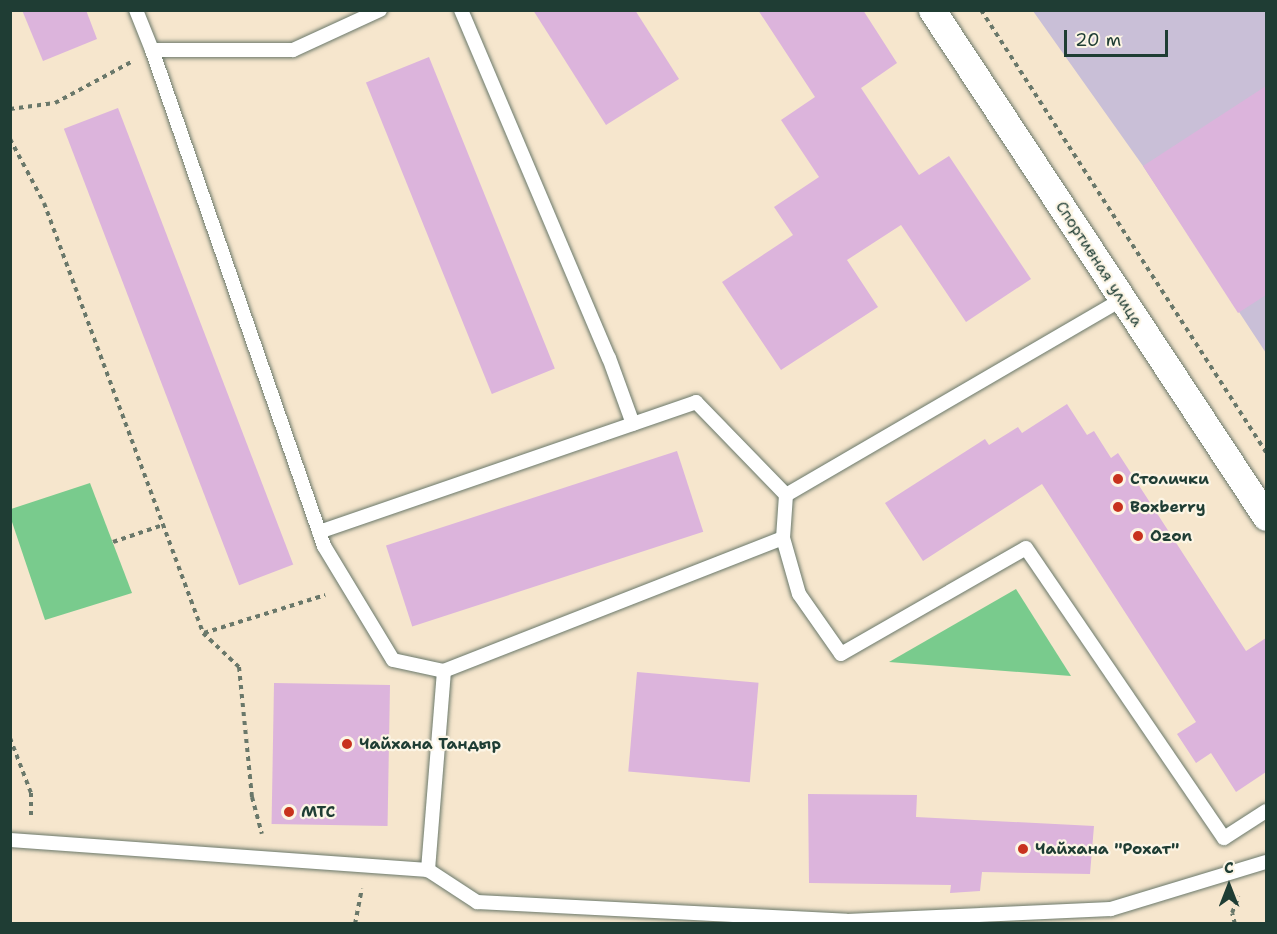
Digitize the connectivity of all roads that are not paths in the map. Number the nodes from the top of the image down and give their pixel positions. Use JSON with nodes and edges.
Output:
{"nodes":[{"id":1,"x":136,"y":10,"type":"edge"},
{"id":2,"x":380,"y":10,"type":"edge"},
{"id":3,"x":461,"y":10,"type":"edge"},
{"id":4,"x":932,"y":10,"type":"edge"},
{"id":5,"x":152,"y":50,"type":"junction"},
{"id":6,"x":1123,"y":299,"type":"junction"},
{"id":7,"x":633,"y":424,"type":"junction"},
{"id":8,"x":786,"y":495,"type":"junction"},
{"id":9,"x":1266,"y":517,"type":"edge"},
{"id":10,"x":319,"y":532,"type":"junction"},
{"id":11,"x":783,"y":538,"type":"junction"},
{"id":12,"x":444,"y":671,"type":"junction"},
{"id":13,"x":1266,"y":811,"type":"edge"},
{"id":14,"x":10,"y":840,"type":"edge"},
{"id":15,"x":1266,"y":862,"type":"edge"},
{"id":16,"x":428,"y":870,"type":"junction"}],
"edges":[{"from":1,"to":5,"type":"lane"},
{"from":2,"to":5,"type":"lane"},
{"from":3,"to":7,"type":"lane"},
{"from":4,"to":6,"type":"street","name":"Спортивная улица"},
{"from":5,"to":10,"type":"lane"},
{"from":6,"to":8,"type":"lane"},
{"from":6,"to":9,"type":"street","name":"Спортивная улица"},
{"from":7,"to":8,"type":"lane"},
{"from":7,"to":10,"type":"lane"},
{"from":8,"to":11,"type":"lane"},
{"from":10,"to":12,"type":"lane"},
{"from":11,"to":12,"type":"lane"},
{"from":11,"to":13,"type":"lane"},
{"from":12,"to":16,"type":"lane"},
{"from":14,"to":16,"type":"lane"},
{"from":15,"to":16,"type":"lane"}]}
